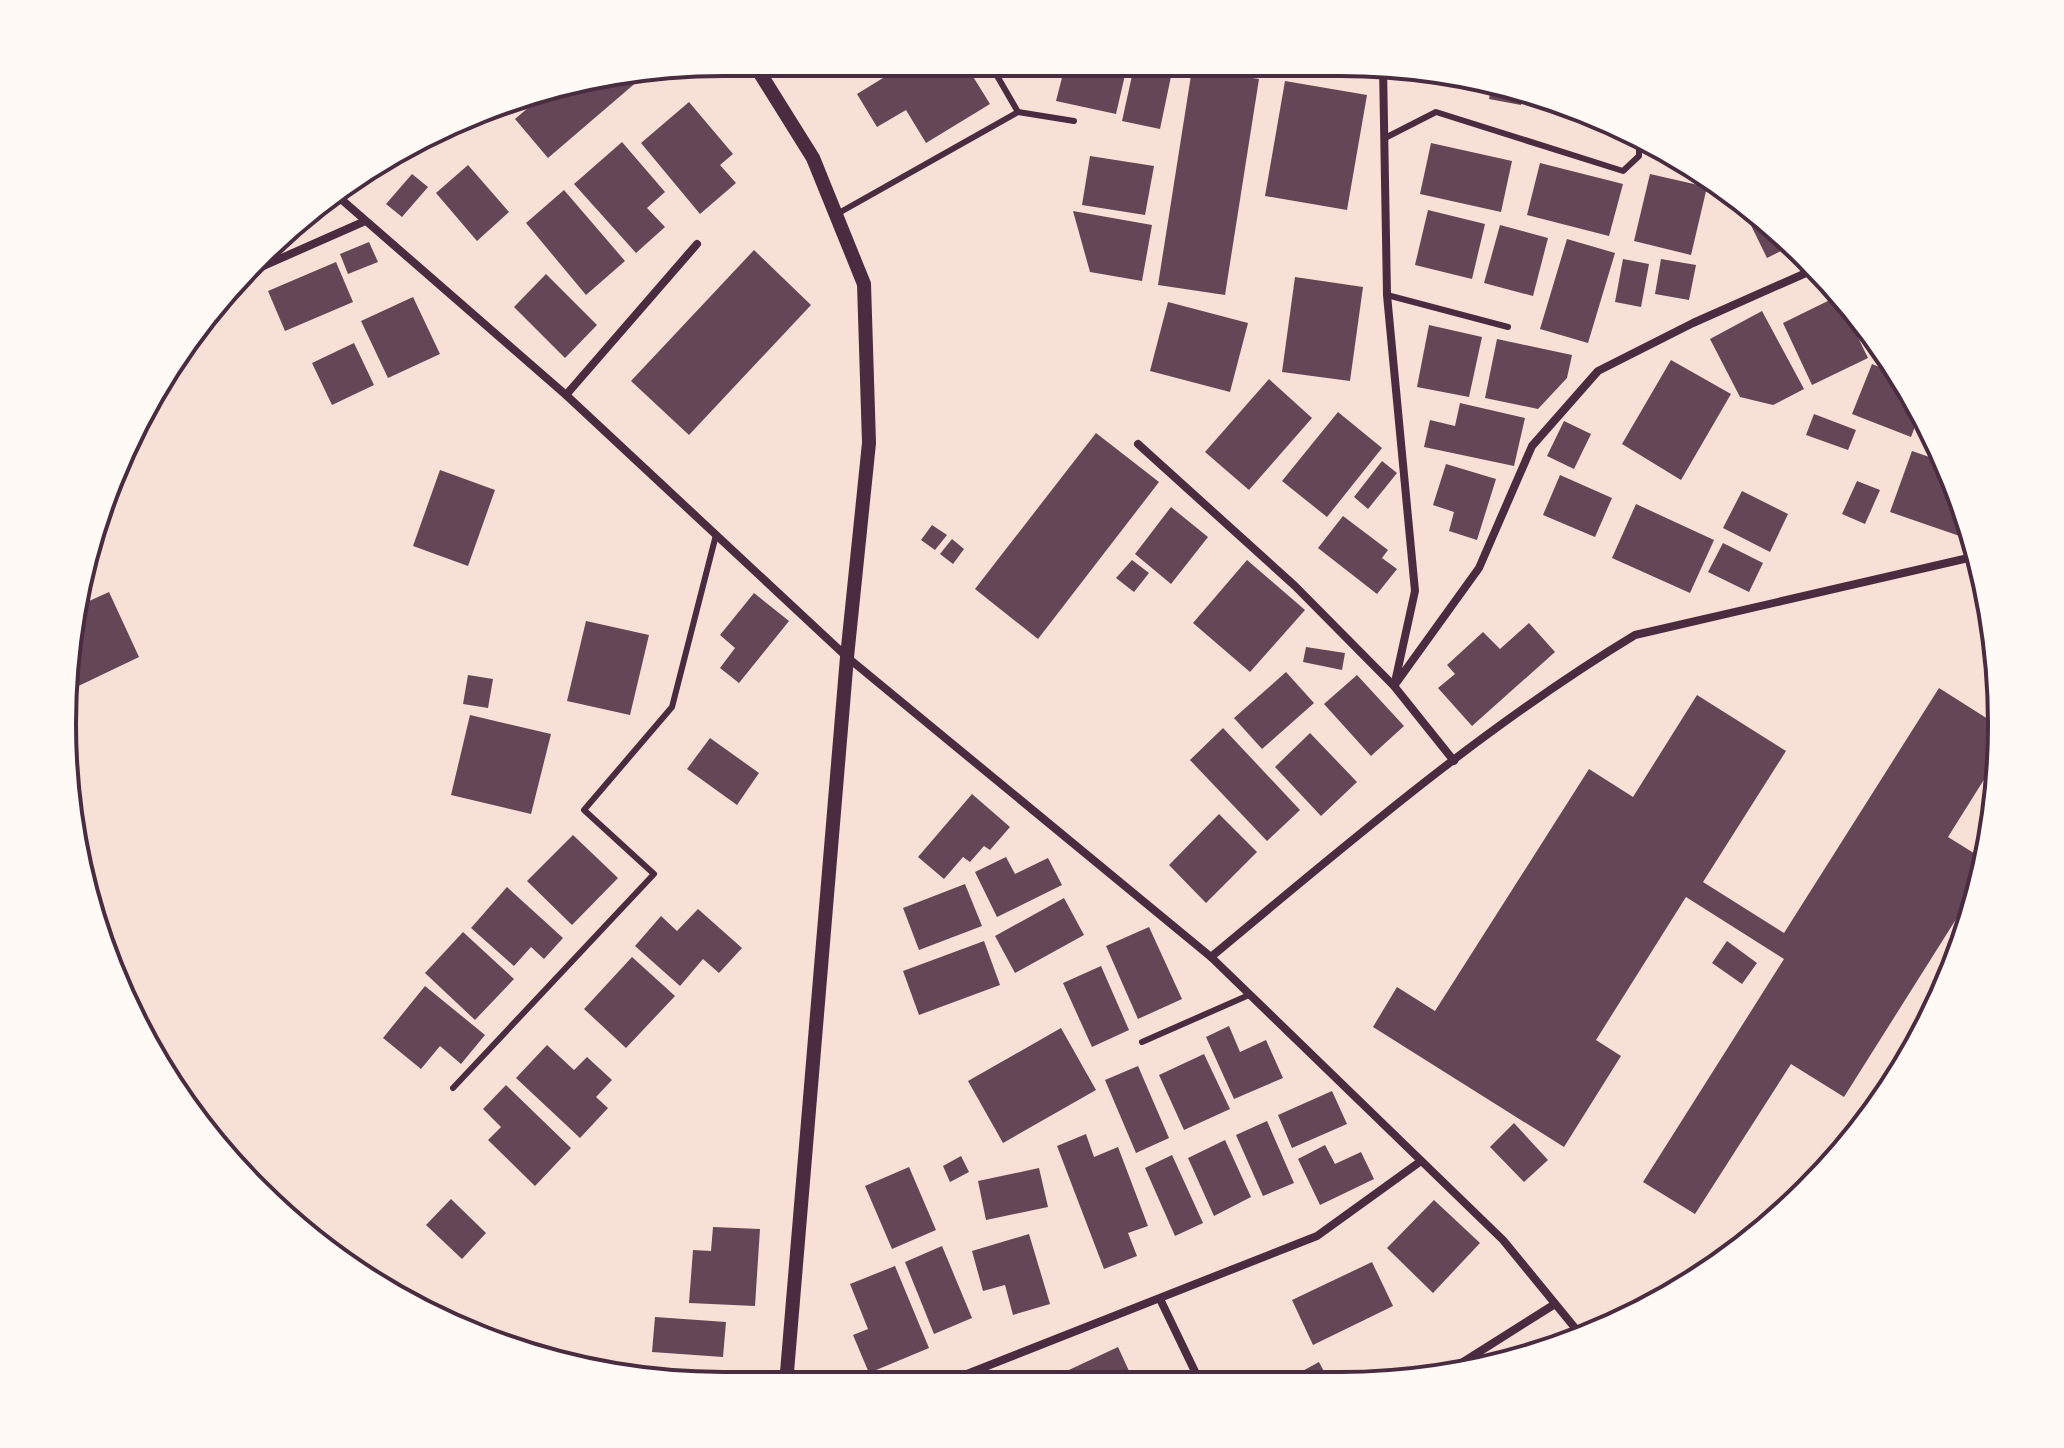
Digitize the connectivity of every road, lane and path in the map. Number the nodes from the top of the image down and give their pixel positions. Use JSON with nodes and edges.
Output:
{"nodes":[{"id":1,"x":762,"y":76,"type":"edge"},
{"id":2,"x":997,"y":76,"type":"edge"},
{"id":3,"x":1383,"y":77,"type":"edge"},
{"id":4,"x":1018,"y":112,"type":"junction"},
{"id":5,"x":1074,"y":121,"type":"dead end"},
{"id":6,"x":1385,"y":138,"type":"junction"},
{"id":7,"x":1639,"y":149,"type":"edge"},
{"id":8,"x":342,"y":201,"type":"edge"},
{"id":9,"x":836,"y":215,"type":"junction"},
{"id":10,"x":363,"y":222,"type":"junction"},
{"id":11,"x":697,"y":244,"type":"dead end"},
{"id":12,"x":268,"y":264,"type":"edge"},
{"id":13,"x":1805,"y":273,"type":"edge"},
{"id":14,"x":1387,"y":295,"type":"junction"},
{"id":15,"x":1508,"y":327,"type":"dead end"},
{"id":16,"x":566,"y":395,"type":"junction"},
{"id":17,"x":1138,"y":444,"type":"dead end"},
{"id":18,"x":716,"y":535,"type":"junction"},
{"id":19,"x":1967,"y":558,"type":"edge"},
{"id":20,"x":847,"y":657,"type":"junction"},
{"id":21,"x":1394,"y":686,"type":"junction"},
{"id":22,"x":1454,"y":761,"type":"junction"},
{"id":23,"x":1211,"y":957,"type":"junction"},
{"id":24,"x":1249,"y":995,"type":"junction"},
{"id":25,"x":1142,"y":1042,"type":"dead end"},
{"id":26,"x":453,"y":1088,"type":"dead end"},
{"id":27,"x":1421,"y":1161,"type":"junction"},
{"id":28,"x":1160,"y":1299,"type":"junction"},
{"id":29,"x":1555,"y":1304,"type":"junction"},
{"id":30,"x":1575,"y":1328,"type":"edge"},
{"id":31,"x":1467,"y":1360,"type":"edge"},
{"id":32,"x":787,"y":1372,"type":"edge"},
{"id":33,"x":972,"y":1372,"type":"edge"},
{"id":34,"x":1195,"y":1372,"type":"edge"}],
"edges":[{"from":1,"to":9,"type":"street"},
{"from":2,"to":4,"type":"lane"},
{"from":3,"to":6,"type":"street"},
{"from":4,"to":5,"type":"lane"},
{"from":4,"to":9,"type":"lane"},
{"from":6,"to":7,"type":"lane"},
{"from":6,"to":14,"type":"street"},
{"from":8,"to":10,"type":"street"},
{"from":9,"to":20,"type":"street"},
{"from":10,"to":12,"type":"street"},
{"from":10,"to":16,"type":"street"},
{"from":11,"to":16,"type":"street"},
{"from":13,"to":21,"type":"street"},
{"from":14,"to":15,"type":"lane"},
{"from":14,"to":21,"type":"street"},
{"from":16,"to":18,"type":"street"},
{"from":17,"to":21,"type":"street"},
{"from":18,"to":20,"type":"street"},
{"from":18,"to":26,"type":"lane"},
{"from":19,"to":22,"type":"street"},
{"from":20,"to":23,"type":"street"},
{"from":20,"to":32,"type":"street"},
{"from":21,"to":22,"type":"street"},
{"from":22,"to":23,"type":"street"},
{"from":23,"to":24,"type":"street"},
{"from":24,"to":25,"type":"lane"},
{"from":24,"to":27,"type":"street"},
{"from":27,"to":28,"type":"street"},
{"from":27,"to":29,"type":"street"},
{"from":28,"to":33,"type":"street"},
{"from":28,"to":34,"type":"street"},
{"from":29,"to":30,"type":"street"},
{"from":29,"to":31,"type":"street"}]}
